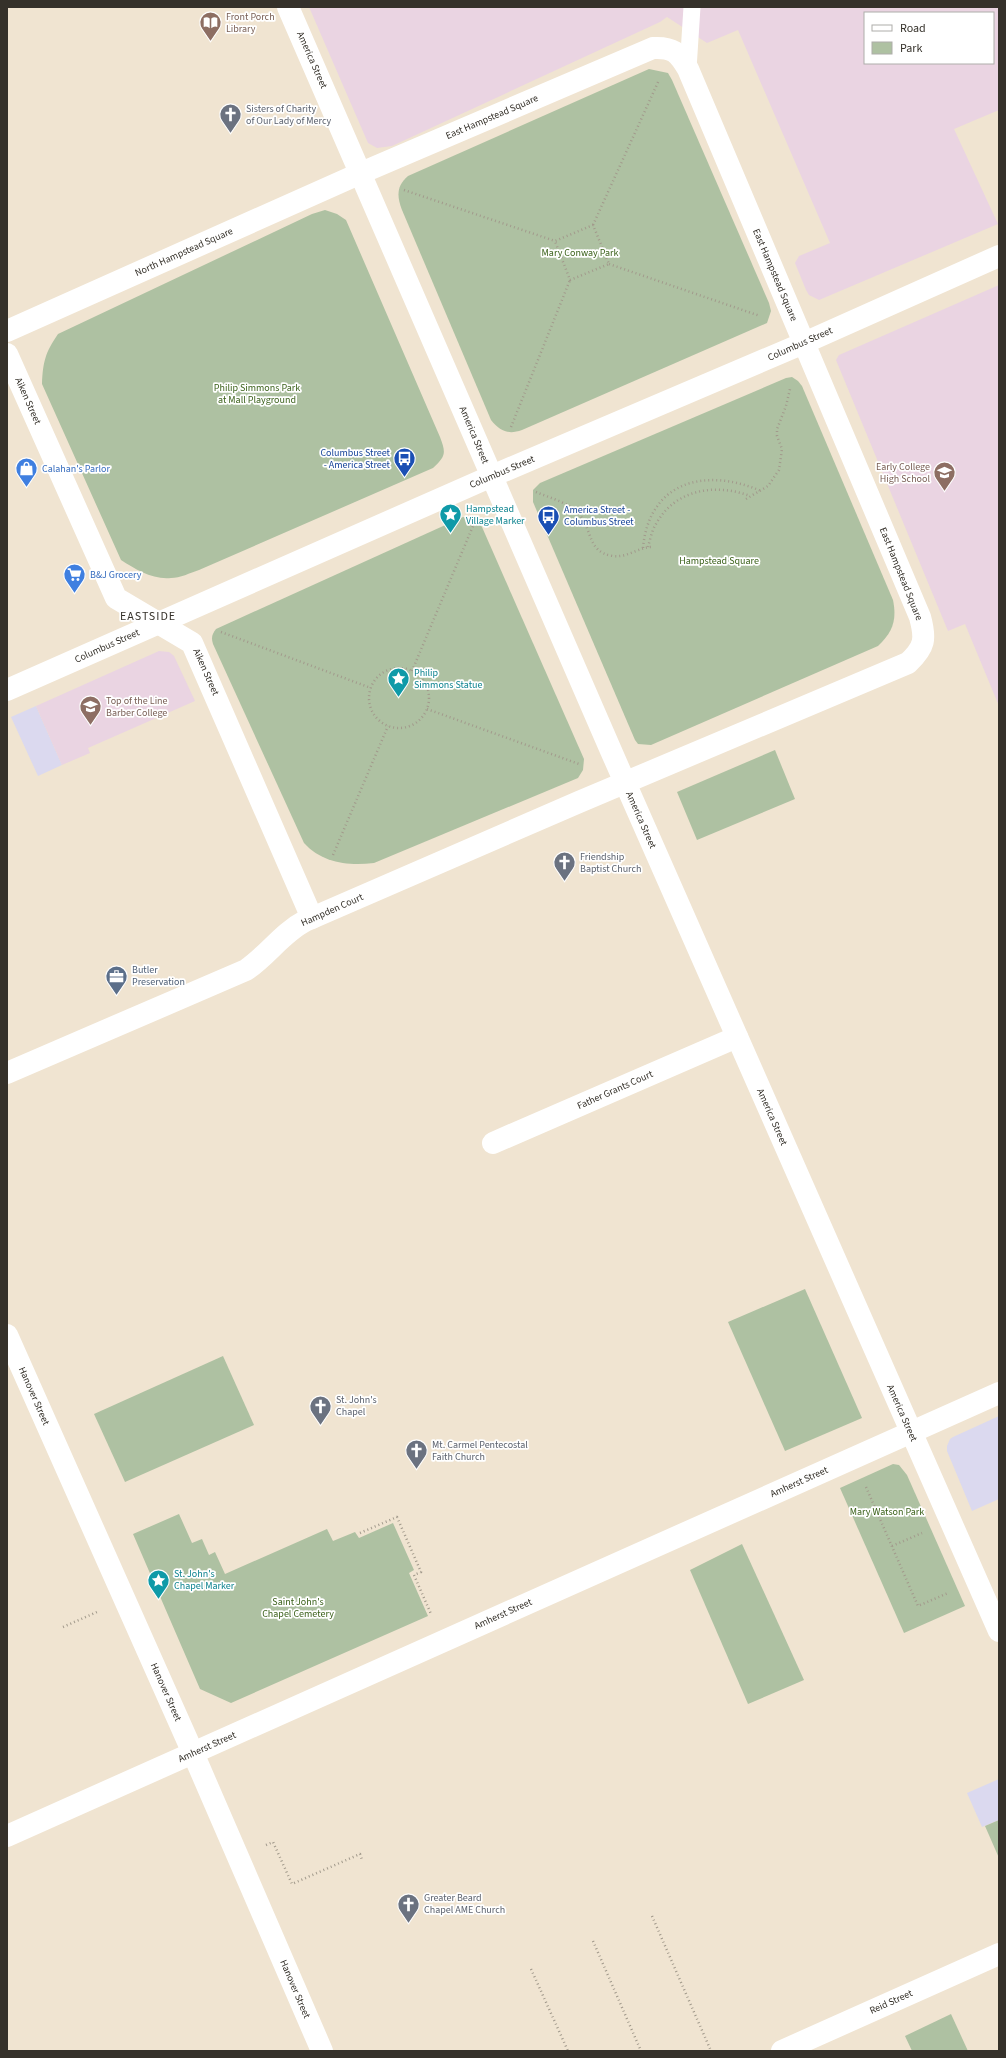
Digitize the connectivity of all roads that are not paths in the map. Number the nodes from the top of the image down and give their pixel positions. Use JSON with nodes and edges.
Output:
{"nodes":[{"id":1,"x":288,"y":7,"type":"edge"},
{"id":2,"x":692,"y":7,"type":"edge"},
{"id":3,"x":688,"y":69,"type":"junction"},
{"id":4,"x":361,"y":173,"type":"junction"},
{"id":5,"x":999,"y":256,"type":"edge"},
{"id":6,"x":7,"y":331,"type":"edge"},
{"id":7,"x":804,"y":343,"type":"junction"},
{"id":8,"x":7,"y":354,"type":"edge"},
{"id":9,"x":492,"y":476,"type":"junction"},
{"id":10,"x":159,"y":623,"type":"junction"},
{"id":11,"x":7,"y":690,"type":"edge"},
{"id":12,"x":625,"y":782,"type":"junction"},
{"id":13,"x":312,"y":918,"type":"junction"},
{"id":14,"x":737,"y":1037,"type":"junction"},
{"id":15,"x":7,"y":1073,"type":"edge"},
{"id":16,"x":493,"y":1143,"type":"dead end"},
{"id":17,"x":7,"y":1335,"type":"edge"},
{"id":18,"x":999,"y":1393,"type":"edge"},
{"id":19,"x":911,"y":1433,"type":"junction"},
{"id":20,"x":999,"y":1631,"type":"edge"},
{"id":21,"x":193,"y":1753,"type":"junction"},
{"id":22,"x":7,"y":1836,"type":"edge"},
{"id":23,"x":999,"y":1954,"type":"edge"},
{"id":24,"x":322,"y":2051,"type":"edge"},
{"id":25,"x":782,"y":2051,"type":"edge"}],
"edges":[{"from":1,"to":4,"type":"street","name":"America Street"},
{"from":2,"to":3,"type":"lane"},
{"from":3,"to":4,"type":"street","name":"East Hampstead Square"},
{"from":3,"to":7,"type":"street","name":"East Hampstead Square"},
{"from":4,"to":6,"type":"street","name":"North Hampstead Square"},
{"from":4,"to":9,"type":"street","name":"America Street"},
{"from":5,"to":7,"type":"street","name":"Columbus Street"},
{"from":7,"to":9,"type":"street","name":"Columbus Street"},
{"from":7,"to":12,"type":"street","name":"East Hampstead Square"},
{"from":8,"to":10,"type":"street","name":"Aiken Street"},
{"from":9,"to":10,"type":"street","name":"Columbus Street"},
{"from":9,"to":12,"type":"street","name":"America Street"},
{"from":10,"to":11,"type":"street","name":"Columbus Street"},
{"from":10,"to":13,"type":"street","name":"Aiken Street"},
{"from":12,"to":13,"type":"street","name":"Hampden Court"},
{"from":12,"to":14,"type":"street","name":"America Street"},
{"from":13,"to":15,"type":"street","name":"Hampden Court"},
{"from":14,"to":16,"type":"street","name":"Father Grants Court"},
{"from":14,"to":19,"type":"street","name":"America Street"},
{"from":17,"to":21,"type":"street","name":"Hanover Street"},
{"from":18,"to":19,"type":"street","name":"Amherst Street"},
{"from":19,"to":20,"type":"street","name":"America Street"},
{"from":19,"to":21,"type":"street","name":"Amherst Street"},
{"from":21,"to":22,"type":"street","name":"Amherst Street"},
{"from":21,"to":24,"type":"street","name":"Hanover Street"},
{"from":23,"to":25,"type":"street","name":"Reid Street"}]}
